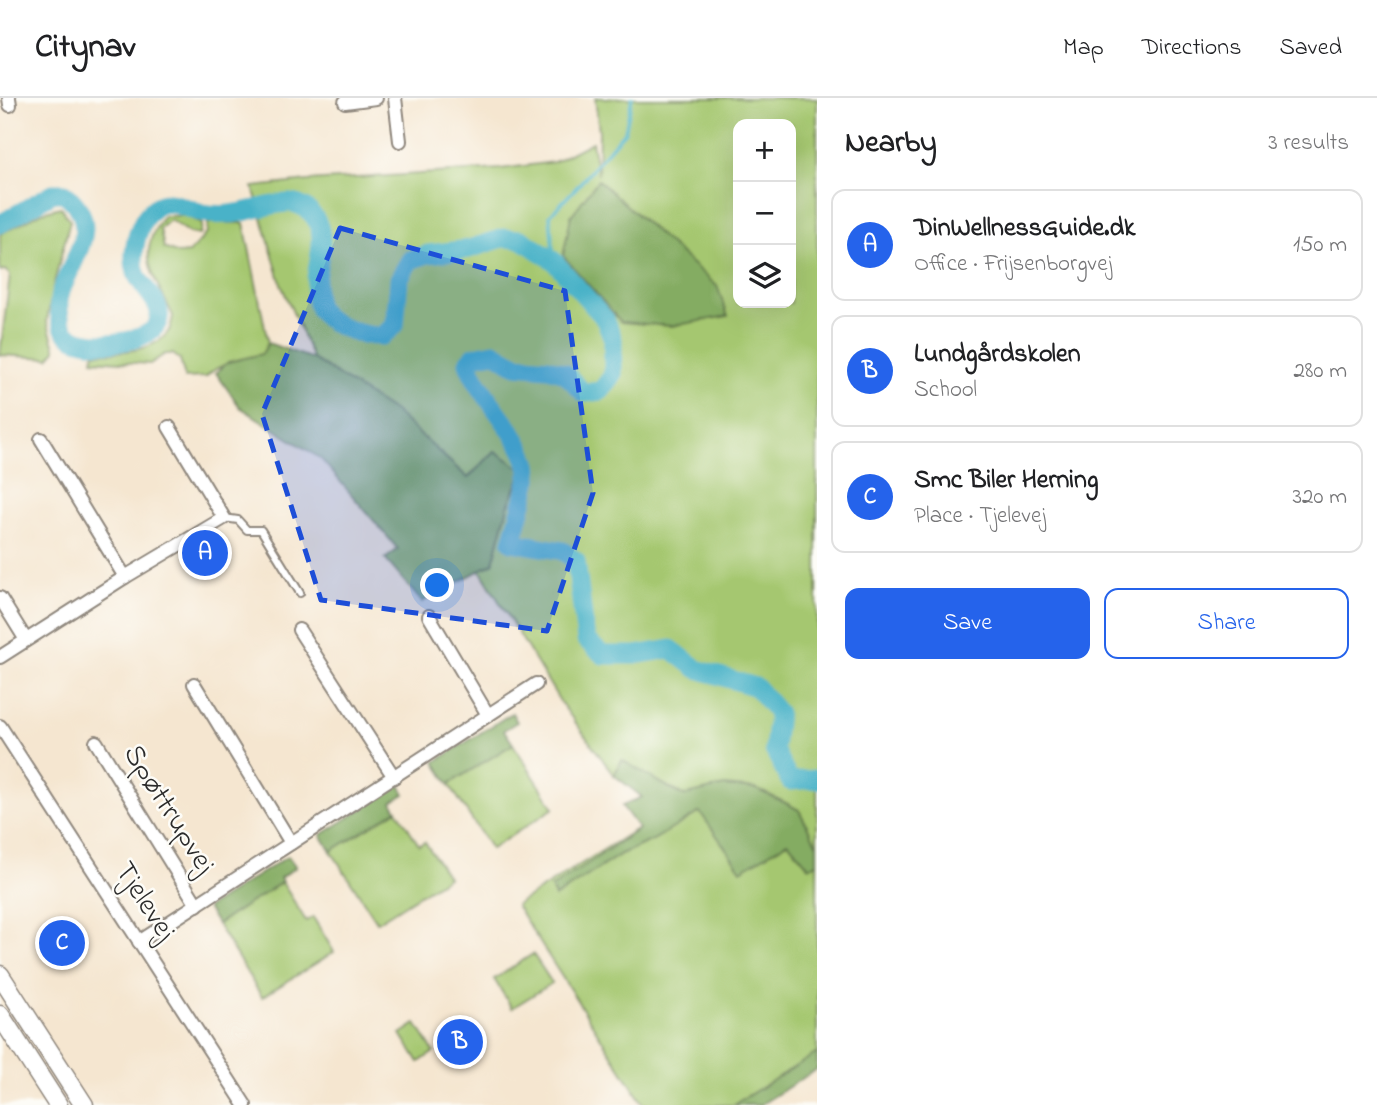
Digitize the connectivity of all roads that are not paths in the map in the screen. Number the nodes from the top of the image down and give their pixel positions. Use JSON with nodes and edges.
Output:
{"nodes":[{"id":1,"x":376,"y":98,"type":"edge"},
{"id":2,"x":395,"y":98,"type":"edge"},
{"id":3,"x":345,"y":102,"type":"dead end"},
{"id":4,"x":400,"y":141,"type":"dead end"},
{"id":5,"x":169,"y":427,"type":"dead end"},
{"id":6,"x":41,"y":439,"type":"dead end"},
{"id":7,"x":223,"y":518,"type":"junction"},
{"id":8,"x":125,"y":577,"type":"junction"},
{"id":9,"x":300,"y":593,"type":"dead end"},
{"id":10,"x":0,"y":598,"type":"edge"},
{"id":11,"x":429,"y":616,"type":"dead end"},
{"id":12,"x":299,"y":630,"type":"dead end"},
{"id":13,"x":26,"y":640,"type":"junction"},
{"id":14,"x":0,"y":657,"type":"edge"},
{"id":15,"x":194,"y":684,"type":"dead end"},
{"id":16,"x":536,"y":684,"type":"dead end"},
{"id":17,"x":488,"y":715,"type":"junction"},
{"id":18,"x":2,"y":732,"type":"edge"},
{"id":19,"x":96,"y":742,"type":"dead end"},
{"id":20,"x":394,"y":777,"type":"junction"},
{"id":21,"x":291,"y":843,"type":"junction"},
{"id":22,"x":197,"y":905,"type":"junction"},
{"id":23,"x":139,"y":942,"type":"junction"},
{"id":24,"x":0,"y":975,"type":"edge"},
{"id":25,"x":0,"y":1015,"type":"edge"},
{"id":26,"x":58,"y":1105,"type":"edge"},
{"id":27,"x":84,"y":1105,"type":"edge"},
{"id":28,"x":245,"y":1105,"type":"edge"}],
"edges":[{"from":1,"to":3,"type":"street"},
{"from":2,"to":4,"type":"street"},
{"from":5,"to":7,"type":"street"},
{"from":6,"to":8,"type":"street"},
{"from":7,"to":8,"type":"street"},
{"from":7,"to":9,"type":"lane"},
{"from":8,"to":13,"type":"street"},
{"from":10,"to":13,"type":"street"},
{"from":11,"to":17,"type":"street"},
{"from":12,"to":20,"type":"street"},
{"from":13,"to":14,"type":"street"},
{"from":15,"to":21,"type":"street"},
{"from":16,"to":17,"type":"street","name":"Spøttrupvej"},
{"from":17,"to":20,"type":"street","name":"Spøttrupvej"},
{"from":18,"to":23,"type":"street","name":"Tjelevej"},
{"from":19,"to":22,"type":"street","name":"Spøttrupvej"},
{"from":20,"to":21,"type":"street","name":"Spøttrupvej"},
{"from":21,"to":22,"type":"street","name":"Spøttrupvej"},
{"from":22,"to":23,"type":"street","name":"Spøttrupvej"},
{"from":23,"to":28,"type":"street","name":"Tjelevej"},
{"from":24,"to":27,"type":"main road"},
{"from":25,"to":26,"type":"main road"}]}
